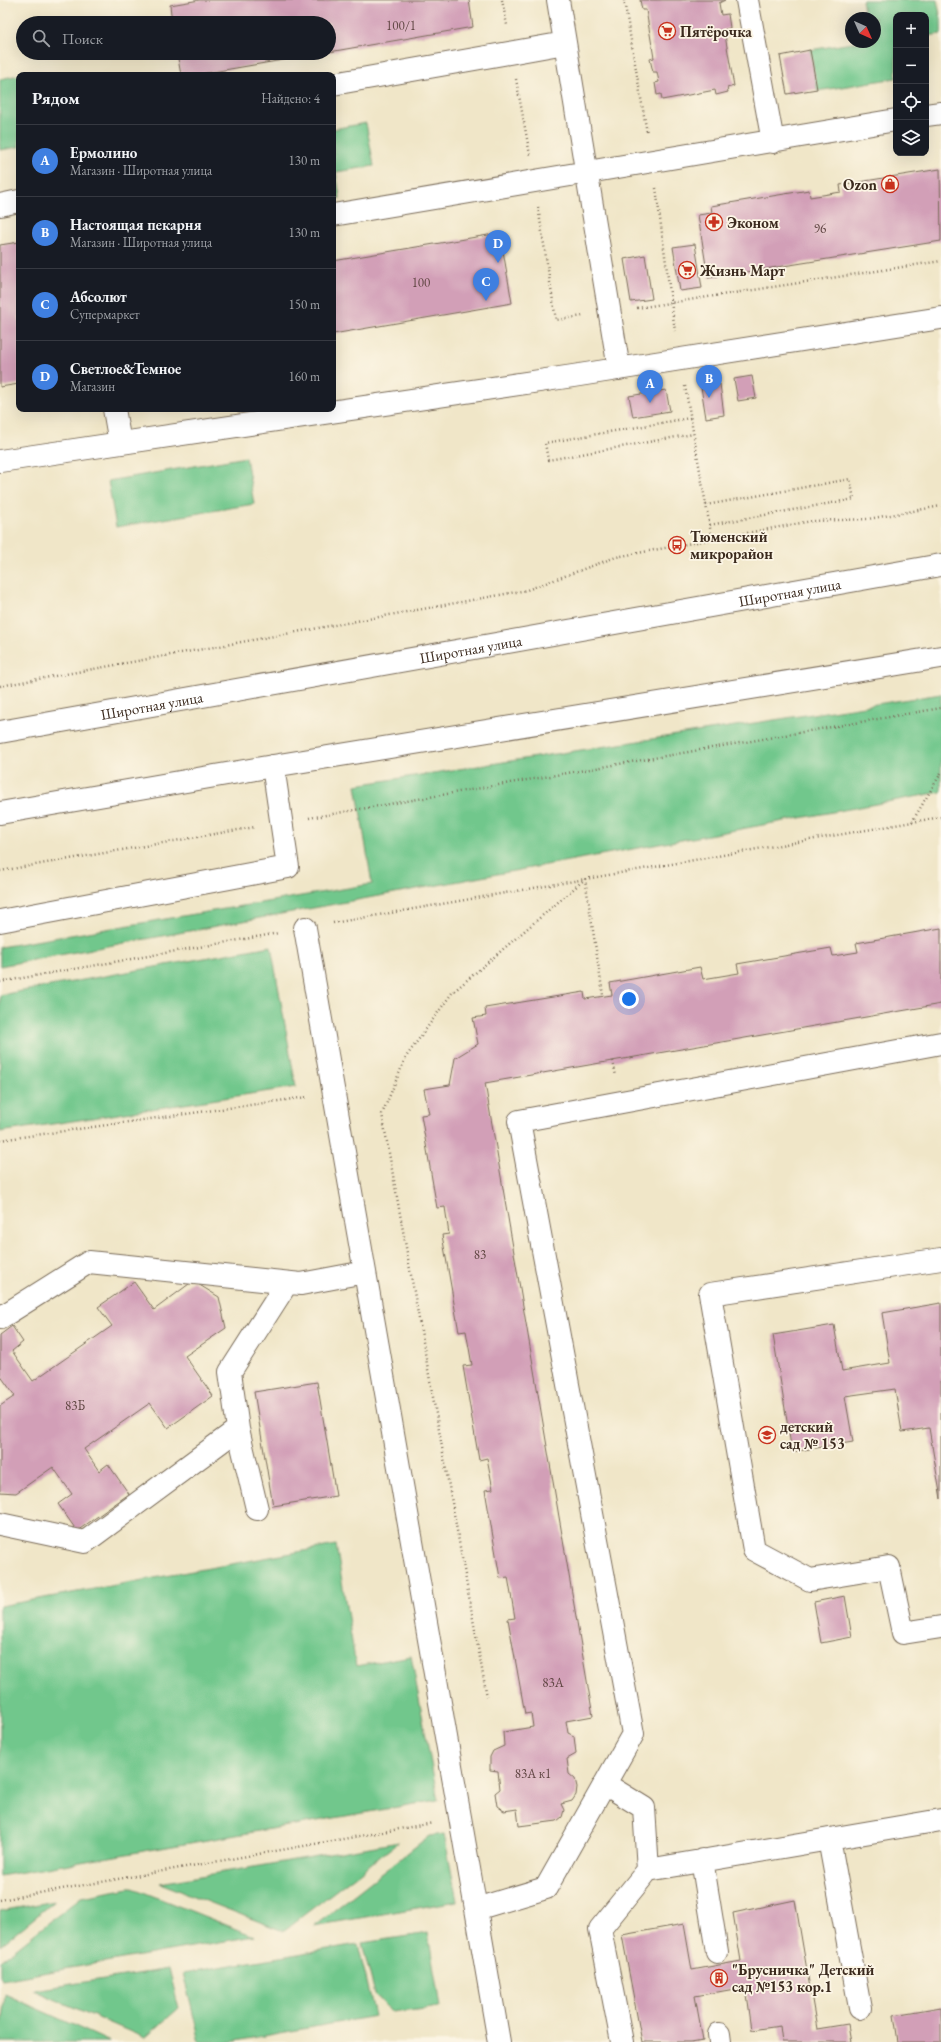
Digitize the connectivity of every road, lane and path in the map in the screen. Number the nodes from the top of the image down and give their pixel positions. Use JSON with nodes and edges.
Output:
{"nodes":[{"id":1,"x":558,"y":0,"type":"edge"},
{"id":2,"x":624,"y":0,"type":"edge"},
{"id":3,"x":746,"y":0,"type":"edge"},
{"id":4,"x":565,"y":43,"type":"junction"},
{"id":5,"x":336,"y":83,"type":"edge"},
{"id":6,"x":941,"y":113,"type":"edge"},
{"id":7,"x":929,"y":115,"type":"edge"},
{"id":8,"x":893,"y":121,"type":"edge"},
{"id":9,"x":773,"y":142,"type":"junction"},
{"id":10,"x":652,"y":162,"type":"junction"},
{"id":11,"x":588,"y":173,"type":"junction"},
{"id":12,"x":16,"y":202,"type":"edge"},
{"id":13,"x":0,"y":205,"type":"edge"},
{"id":14,"x":336,"y":215,"type":"edge"},
{"id":15,"x":941,"y":261,"type":"edge"},
{"id":16,"x":671,"y":303,"type":"junction"},
{"id":17,"x":941,"y":318,"type":"edge"},
{"id":18,"x":680,"y":359,"type":"junction"},
{"id":19,"x":619,"y":369,"type":"junction"},
{"id":20,"x":336,"y":411,"type":"edge"},
{"id":21,"x":115,"y":412,"type":"edge"},
{"id":22,"x":329,"y":412,"type":"edge"},
{"id":23,"x":690,"y":418,"type":"junction"},
{"id":24,"x":693,"y":434,"type":"junction"},
{"id":25,"x":120,"y":443,"type":"junction"},
{"id":26,"x":0,"y":461,"type":"edge"},
{"id":27,"x":706,"y":505,"type":"junction"},
{"id":28,"x":941,"y":506,"type":"edge"},
{"id":29,"x":709,"y":525,"type":"junction"},
{"id":30,"x":712,"y":539,"type":"junction"},
{"id":31,"x":941,"y":565,"type":"edge"},
{"id":32,"x":941,"y":657,"type":"edge"},
{"id":33,"x":0,"y":686,"type":"edge"},
{"id":34,"x":941,"y":708,"type":"edge"},
{"id":35,"x":0,"y":732,"type":"edge"},
{"id":36,"x":273,"y":766,"type":"junction"},
{"id":37,"x":941,"y":773,"type":"edge"},
{"id":38,"x":0,"y":813,"type":"edge"},
{"id":39,"x":941,"y":817,"type":"edge"},
{"id":40,"x":282,"y":822,"type":"junction"},
{"id":41,"x":912,"y":822,"type":"junction"},
{"id":42,"x":0,"y":871,"type":"edge"},
{"id":43,"x":585,"y":879,"type":"junction"},
{"id":44,"x":0,"y":921,"type":"edge"},
{"id":45,"x":305,"y":928,"type":"junction"},
{"id":46,"x":0,"y":982,"type":"edge"},
{"id":47,"x":603,"y":996,"type":"dead end"},
{"id":48,"x":941,"y":1043,"type":"edge"},
{"id":49,"x":334,"y":1093,"type":"junction"},
{"id":50,"x":0,"y":1140,"type":"edge"},
{"id":51,"x":941,"y":1259,"type":"edge"},
{"id":52,"x":365,"y":1272,"type":"junction"},
{"id":53,"x":287,"y":1283,"type":"junction"},
{"id":54,"x":0,"y":1318,"type":"edge"},
{"id":55,"x":238,"y":1429,"type":"junction"},
{"id":56,"x":257,"y":1509,"type":"dead end"},
{"id":57,"x":0,"y":1524,"type":"edge"},
{"id":58,"x":941,"y":1627,"type":"edge"},
{"id":59,"x":486,"y":1697,"type":"dead end"},
{"id":60,"x":605,"y":1784,"type":"junction"},
{"id":61,"x":461,"y":1818,"type":"junction"},
{"id":62,"x":941,"y":1820,"type":"edge"},
{"id":63,"x":829,"y":1839,"type":"junction"},
{"id":64,"x":702,"y":1860,"type":"junction"},
{"id":65,"x":648,"y":1870,"type":"junction"},
{"id":66,"x":0,"y":1900,"type":"edge"},
{"id":67,"x":476,"y":1909,"type":"junction"},
{"id":68,"x":717,"y":1952,"type":"dead end"},
{"id":69,"x":860,"y":2008,"type":"dead end"},
{"id":70,"x":499,"y":2042,"type":"edge"},
{"id":71,"x":622,"y":2042,"type":"edge"}],
"edges":[{"from":1,"to":4,"type":"main road"},
{"from":2,"to":10,"type":"path"},
{"from":3,"to":9,"type":"main road"},
{"from":4,"to":5,"type":"main road"},
{"from":4,"to":11,"type":"main road"},
{"from":6,"to":7,"type":"main road"},
{"from":8,"to":9,"type":"main road"},
{"from":9,"to":10,"type":"main road"},
{"from":10,"to":11,"type":"main road"},
{"from":10,"to":16,"type":"path"},
{"from":11,"to":14,"type":"main road"},
{"from":11,"to":19,"type":"main road"},
{"from":12,"to":13,"type":"main road"},
{"from":15,"to":16,"type":"path"},
{"from":16,"to":18,"type":"path"},
{"from":17,"to":18,"type":"main road"},
{"from":18,"to":19,"type":"main road"},
{"from":18,"to":23,"type":"path"},
{"from":19,"to":20,"type":"main road"},
{"from":21,"to":25,"type":"main road"},
{"from":22,"to":25,"type":"main road"},
{"from":23,"to":24,"type":"path"},
{"from":23,"to":24,"type":"path"},
{"from":24,"to":27,"type":"path"},
{"from":25,"to":26,"type":"main road"},
{"from":27,"to":29,"type":"path"},
{"from":27,"to":29,"type":"path"},
{"from":28,"to":30,"type":"path"},
{"from":29,"to":30,"type":"path"},
{"from":30,"to":33,"type":"path"},
{"from":31,"to":35,"type":"main road","name":"Широтная улица"},
{"from":32,"to":36,"type":"main road"},
{"from":34,"to":40,"type":"path"},
{"from":36,"to":38,"type":"main road"},
{"from":36,"to":40,"type":"main road"},
{"from":37,"to":41,"type":"path"},
{"from":39,"to":41,"type":"path"},
{"from":40,"to":42,"type":"path"},
{"from":40,"to":44,"type":"main road"},
{"from":41,"to":43,"type":"path"},
{"from":43,"to":45,"type":"path"},
{"from":43,"to":47,"type":"path"},
{"from":43,"to":59,"type":"path"},
{"from":45,"to":46,"type":"path"},
{"from":45,"to":49,"type":"main road"},
{"from":48,"to":60,"type":"main road"},
{"from":49,"to":50,"type":"path"},
{"from":49,"to":52,"type":"main road"},
{"from":51,"to":58,"type":"main road"},
{"from":52,"to":53,"type":"main road"},
{"from":52,"to":61,"type":"main road"},
{"from":53,"to":54,"type":"main road"},
{"from":53,"to":55,"type":"main road"},
{"from":55,"to":56,"type":"main road"},
{"from":55,"to":57,"type":"main road"},
{"from":60,"to":65,"type":"main road"},
{"from":60,"to":67,"type":"main road"},
{"from":61,"to":66,"type":"path"},
{"from":61,"to":67,"type":"main road"},
{"from":62,"to":63,"type":"main road"},
{"from":63,"to":64,"type":"main road"},
{"from":63,"to":69,"type":"main road"},
{"from":64,"to":65,"type":"main road"},
{"from":64,"to":68,"type":"main road"},
{"from":65,"to":71,"type":"main road"},
{"from":67,"to":70,"type":"main road"}]}
